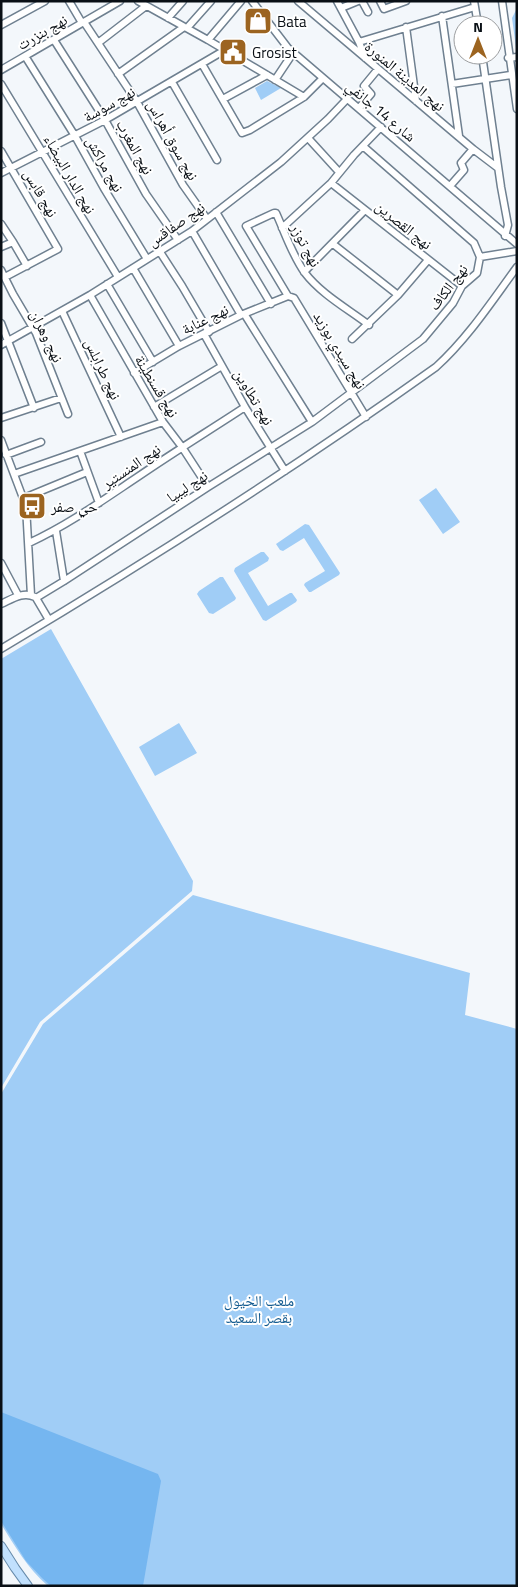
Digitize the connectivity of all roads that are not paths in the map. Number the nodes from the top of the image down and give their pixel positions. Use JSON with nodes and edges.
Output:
{"nodes":[{"id":1,"x":45,"y":1,"type":"edge"},
{"id":2,"x":69,"y":1,"type":"edge"},
{"id":3,"x":120,"y":1,"type":"edge"},
{"id":4,"x":138,"y":1,"type":"edge"},
{"id":5,"x":183,"y":1,"type":"edge"},
{"id":6,"x":211,"y":1,"type":"edge"},
{"id":7,"x":241,"y":1,"type":"edge"},
{"id":8,"x":252,"y":1,"type":"edge"},
{"id":9,"x":298,"y":1,"type":"edge"},
{"id":10,"x":337,"y":1,"type":"edge"},
{"id":11,"x":358,"y":1,"type":"edge"},
{"id":12,"x":362,"y":1,"type":"edge"},
{"id":13,"x":380,"y":1,"type":"edge"},
{"id":14,"x":406,"y":1,"type":"edge"},
{"id":15,"x":504,"y":2,"type":"edge"},
{"id":16,"x":475,"y":4,"type":"edge"},
{"id":17,"x":146,"y":6,"type":"junction"},
{"id":18,"x":341,"y":8,"type":"junction"},
{"id":19,"x":368,"y":12,"type":"dead end"},
{"id":20,"x":442,"y":16,"type":"junction"},
{"id":21,"x":168,"y":18,"type":"junction"},
{"id":22,"x":83,"y":23,"type":"junction"},
{"id":23,"x":1,"y":25,"type":"edge"},
{"id":24,"x":185,"y":27,"type":"junction"},
{"id":25,"x":406,"y":27,"type":"junction"},
{"id":26,"x":54,"y":40,"type":"junction"},
{"id":27,"x":208,"y":40,"type":"junction"},
{"id":28,"x":359,"y":42,"type":"junction"},
{"id":29,"x":98,"y":43,"type":"junction"},
{"id":30,"x":225,"y":50,"type":"junction"},
{"id":31,"x":294,"y":52,"type":"junction"},
{"id":32,"x":25,"y":56,"type":"junction"},
{"id":33,"x":517,"y":57,"type":"edge"},
{"id":34,"x":508,"y":58,"type":"junction"},
{"id":35,"x":366,"y":59,"type":"junction"},
{"id":36,"x":202,"y":64,"type":"junction"},
{"id":37,"x":484,"y":65,"type":"edge"},
{"id":38,"x":378,"y":69,"type":"junction"},
{"id":39,"x":1,"y":70,"type":"edge"},
{"id":40,"x":118,"y":74,"type":"junction"},
{"id":41,"x":267,"y":75,"type":"junction"},
{"id":42,"x":511,"y":75,"type":"junction"},
{"id":43,"x":322,"y":78,"type":"junction"},
{"id":44,"x":486,"y":78,"type":"junction"},
{"id":45,"x":275,"y":80,"type":"junction"},
{"id":46,"x":172,"y":82,"type":"junction"},
{"id":47,"x":1,"y":84,"type":"edge"},
{"id":48,"x":452,"y":84,"type":"junction"},
{"id":49,"x":304,"y":97,"type":"junction"},
{"id":50,"x":223,"y":99,"type":"junction"},
{"id":51,"x":347,"y":99,"type":"junction"},
{"id":52,"x":416,"y":101,"type":"junction"},
{"id":53,"x":138,"y":102,"type":"junction"},
{"id":54,"x":359,"y":108,"type":"junction"},
{"id":55,"x":517,"y":109,"type":"edge"},
{"id":56,"x":106,"y":120,"type":"junction"},
{"id":57,"x":381,"y":127,"type":"junction"},
{"id":58,"x":75,"y":136,"type":"junction"},
{"id":59,"x":459,"y":136,"type":"junction"},
{"id":60,"x":308,"y":138,"type":"junction"},
{"id":61,"x":364,"y":147,"type":"junction"},
{"id":62,"x":473,"y":149,"type":"junction"},
{"id":63,"x":1,"y":151,"type":"edge"},
{"id":64,"x":43,"y":152,"type":"junction"},
{"id":65,"x":217,"y":160,"type":"dead end"},
{"id":66,"x":12,"y":168,"type":"junction"},
{"id":67,"x":498,"y":168,"type":"junction"},
{"id":68,"x":339,"y":172,"type":"junction"},
{"id":69,"x":1,"y":173,"type":"edge"},
{"id":70,"x":330,"y":183,"type":"junction"},
{"id":71,"x":450,"y":186,"type":"junction"},
{"id":72,"x":365,"y":210,"type":"junction"},
{"id":73,"x":216,"y":212,"type":"junction"},
{"id":74,"x":207,"y":219,"type":"junction"},
{"id":75,"x":1,"y":224,"type":"edge"},
{"id":76,"x":246,"y":226,"type":"joint"},
{"id":77,"x":282,"y":228,"type":"junction"},
{"id":78,"x":192,"y":231,"type":"junction"},
{"id":79,"x":505,"y":234,"type":"junction"},
{"id":80,"x":178,"y":240,"type":"junction"},
{"id":81,"x":517,"y":240,"type":"edge"},
{"id":82,"x":13,"y":242,"type":"junction"},
{"id":83,"x":333,"y":244,"type":"junction"},
{"id":84,"x":517,"y":244,"type":"edge"},
{"id":85,"x":1,"y":247,"type":"edge"},
{"id":86,"x":517,"y":251,"type":"edge"},
{"id":87,"x":160,"y":252,"type":"junction"},
{"id":88,"x":480,"y":257,"type":"junction"},
{"id":89,"x":147,"y":259,"type":"junction"},
{"id":90,"x":428,"y":260,"type":"junction"},
{"id":91,"x":28,"y":266,"type":"junction"},
{"id":92,"x":517,"y":266,"type":"edge"},
{"id":93,"x":133,"y":268,"type":"junction"},
{"id":94,"x":1,"y":270,"type":"edge"},
{"id":95,"x":304,"y":272,"type":"junction"},
{"id":96,"x":5,"y":277,"type":"junction"},
{"id":97,"x":118,"y":277,"type":"junction"},
{"id":98,"x":107,"y":284,"type":"junction"},
{"id":99,"x":462,"y":286,"type":"junction"},
{"id":100,"x":90,"y":296,"type":"junction"},
{"id":101,"x":290,"y":296,"type":"junction"},
{"id":102,"x":398,"y":296,"type":"junction"},
{"id":103,"x":271,"y":304,"type":"junction"},
{"id":104,"x":62,"y":312,"type":"junction"},
{"id":105,"x":243,"y":315,"type":"junction"},
{"id":106,"x":1,"y":323,"type":"edge"},
{"id":107,"x":369,"y":325,"type":"junction"},
{"id":108,"x":32,"y":328,"type":"junction"},
{"id":109,"x":206,"y":333,"type":"junction"},
{"id":110,"x":352,"y":339,"type":"dead end"},
{"id":111,"x":9,"y":341,"type":"junction"},
{"id":112,"x":1,"y":345,"type":"edge"},
{"id":113,"x":179,"y":346,"type":"junction"},
{"id":114,"x":153,"y":362,"type":"junction"},
{"id":115,"x":222,"y":366,"type":"junction"},
{"id":116,"x":134,"y":373,"type":"junction"},
{"id":117,"x":351,"y":392,"type":"junction"},
{"id":118,"x":62,"y":398,"type":"junction"},
{"id":119,"x":154,"y":407,"type":"junction"},
{"id":120,"x":245,"y":407,"type":"junction"},
{"id":121,"x":34,"y":408,"type":"junction"},
{"id":122,"x":68,"y":414,"type":"dead end"},
{"id":123,"x":366,"y":417,"type":"junction"},
{"id":124,"x":1,"y":418,"type":"edge"},
{"id":125,"x":163,"y":422,"type":"junction"},
{"id":126,"x":312,"y":422,"type":"junction"},
{"id":127,"x":121,"y":436,"type":"junction"},
{"id":128,"x":1,"y":441,"type":"edge"},
{"id":129,"x":41,"y":442,"type":"dead end"},
{"id":130,"x":182,"y":447,"type":"junction"},
{"id":131,"x":270,"y":448,"type":"junction"},
{"id":132,"x":80,"y":451,"type":"junction"},
{"id":133,"x":6,"y":455,"type":"junction"},
{"id":134,"x":285,"y":471,"type":"junction"},
{"id":135,"x":87,"y":472,"type":"junction"},
{"id":136,"x":14,"y":474,"type":"junction"},
{"id":137,"x":208,"y":487,"type":"junction"},
{"id":138,"x":24,"y":498,"type":"junction"},
{"id":139,"x":99,"y":503,"type":"junction"},
{"id":140,"x":56,"y":531,"type":"junction"},
{"id":141,"x":29,"y":543,"type":"junction"},
{"id":142,"x":1,"y":563,"type":"edge"},
{"id":143,"x":64,"y":581,"type":"junction"},
{"id":144,"x":18,"y":595,"type":"junction"},
{"id":145,"x":34,"y":596,"type":"junction"},
{"id":146,"x":1,"y":604,"type":"edge"},
{"id":147,"x":48,"y":620,"type":"junction"},
{"id":148,"x":1,"y":649,"type":"edge"},
{"id":149,"x":1,"y":1546,"type":"edge"},
{"id":150,"x":1,"y":1556,"type":"edge"},
{"id":151,"x":27,"y":1586,"type":"edge"}],
"edges":[{"from":1,"to":23,"type":"street"},
{"from":2,"to":22,"type":"street","name":"نهج سوق أهراس"},
{"from":3,"to":22,"type":"street","name":"نهج بنزرت"},
{"from":4,"to":17,"type":"street"},
{"from":5,"to":21,"type":"street"},
{"from":6,"to":24,"type":"street"},
{"from":7,"to":27,"type":"street"},
{"from":8,"to":31,"type":"street","name":"شارع 14 جانفي"},
{"from":9,"to":35,"type":"street","name":"نهج المدينة المنورة"},
{"from":10,"to":18,"type":"street"},
{"from":11,"to":18,"type":"street"},
{"from":12,"to":19,"type":"street"},
{"from":13,"to":14,"type":"street"},
{"from":15,"to":34,"type":"street"},
{"from":16,"to":20,"type":"street"},
{"from":17,"to":21,"type":"street"},
{"from":17,"to":29,"type":"street"},
{"from":18,"to":28,"type":"street"},
{"from":20,"to":25,"type":"street"},
{"from":20,"to":48,"type":"street"},
{"from":21,"to":24,"type":"street"},
{"from":22,"to":26,"type":"street","name":"نهج بنزرت"},
{"from":22,"to":29,"type":"street","name":"نهج سوق أهراس"},
{"from":24,"to":27,"type":"street"},
{"from":24,"to":40,"type":"street"},
{"from":25,"to":28,"type":"street"},
{"from":25,"to":52,"type":"street"},
{"from":26,"to":32,"type":"street","name":"نهج بنزرت"},
{"from":26,"to":56,"type":"street","name":"نهج المغرب"},
{"from":27,"to":30,"type":"street"},
{"from":28,"to":35,"type":"street"},
{"from":29,"to":40,"type":"street","name":"نهج سوق أهراس"},
{"from":30,"to":36,"type":"street","name":"نهج سوسة"},
{"from":30,"to":41,"type":"street"},
{"from":31,"to":43,"type":"street","name":"شارع 14 جانفي"},
{"from":31,"to":45,"type":"street"},
{"from":32,"to":39,"type":"street","name":"نهج بنزرت"},
{"from":32,"to":58,"type":"street","name":"نهج مراكش"},
{"from":33,"to":34,"type":"street"},
{"from":34,"to":42,"type":"street"},
{"from":35,"to":38,"type":"street","name":"نهج المدينة المنورة"},
{"from":36,"to":46,"type":"street","name":"نهج سوسة"},
{"from":36,"to":50,"type":"street"},
{"from":37,"to":44,"type":"street"},
{"from":38,"to":52,"type":"street","name":"نهج المدينة المنورة"},
{"from":38,"to":54,"type":"street"},
{"from":40,"to":53,"type":"street","name":"نهج سوق أهراس"},
{"from":41,"to":45,"type":"street"},
{"from":41,"to":50,"type":"street"},
{"from":42,"to":44,"type":"street"},
{"from":42,"to":55,"type":"street"},
{"from":43,"to":49,"type":"street"},
{"from":43,"to":51,"type":"street","name":"شارع 14 جانفي"},
{"from":44,"to":48,"type":"street"},
{"from":44,"to":67,"type":"street"},
{"from":45,"to":49,"type":"street"},
{"from":46,"to":53,"type":"street","name":"نهج سوسة"},
{"from":46,"to":65,"type":"street"},
{"from":47,"to":64,"type":"street","name":"نهج الدار البيضاء"},
{"from":48,"to":59,"type":"street"},
{"from":49,"to":50,"type":"street"},
{"from":51,"to":54,"type":"street","name":"شارع 14 جانفي"},
{"from":51,"to":60,"type":"street","name":"نهج صفاقس"},
{"from":52,"to":59,"type":"street","name":"نهج المدينة المنورة"},
{"from":53,"to":56,"type":"street","name":"نهج سوسة"},
{"from":53,"to":74,"type":"street","name":"نهج سوق أهراس"},
{"from":54,"to":57,"type":"street","name":"شارع 14 جانفي"},
{"from":56,"to":58,"type":"street","name":"نهج سوسة"},
{"from":56,"to":80,"type":"street","name":"نهج المغرب"},
{"from":57,"to":61,"type":"street"},
{"from":57,"to":71,"type":"street","name":"شارع 14 جانفي"},
{"from":58,"to":64,"type":"street","name":"نهج سوسة"},
{"from":58,"to":89,"type":"street","name":"نهج مراكش"},
{"from":59,"to":62,"type":"street","name":"نهج المدينة المنورة"},
{"from":60,"to":68,"type":"street"},
{"from":60,"to":73,"type":"street","name":"نهج صفاقس"},
{"from":61,"to":68,"type":"street"},
{"from":61,"to":88,"type":"street","name":"نهج الكاف"},
{"from":62,"to":67,"type":"street","name":"نهج المدينة المنورة"},
{"from":62,"to":71,"type":"street"},
{"from":63,"to":66,"type":"street","name":"نهج قابس"},
{"from":64,"to":66,"type":"street","name":"نهج سوسة"},
{"from":64,"to":97,"type":"street","name":"نهج الدار البيضاء"},
{"from":66,"to":69,"type":"street","name":"نهج سوسة"},
{"from":66,"to":91,"type":"street","name":"نهج قابس"},
{"from":67,"to":79,"type":"street"},
{"from":68,"to":70,"type":"street"},
{"from":70,"to":72,"type":"street","name":"نهج القصرين"},
{"from":70,"to":77,"type":"street"},
{"from":71,"to":79,"type":"street","name":"شارع 14 جانفي"},
{"from":72,"to":83,"type":"street"},
{"from":72,"to":90,"type":"street","name":"نهج القصرين"},
{"from":73,"to":74,"type":"street","name":"نهج صفاقس"},
{"from":73,"to":103,"type":"street"},
{"from":74,"to":78,"type":"street","name":"نهج صفاقس"},
{"from":75,"to":82,"type":"street"},
{"from":76,"to":77,"type":"street","name":"نهج توزر"},
{"from":76,"to":101,"type":"street","name":"نهج سيدي بوزيد"},
{"from":77,"to":95,"type":"street","name":"نهج توزر"},
{"from":78,"to":80,"type":"street","name":"نهج صفاقس"},
{"from":78,"to":105,"type":"street"},
{"from":79,"to":81,"type":"street"},
{"from":79,"to":84,"type":"street"},
{"from":80,"to":87,"type":"street","name":"نهج صفاقس"},
{"from":82,"to":85,"type":"street"},
{"from":82,"to":91,"type":"street"},
{"from":83,"to":95,"type":"street"},
{"from":83,"to":102,"type":"street"},
{"from":86,"to":88,"type":"street"},
{"from":87,"to":89,"type":"street","name":"نهج صفاقس"},
{"from":87,"to":109,"type":"street","name":"نهج تطاوين"},
{"from":88,"to":99,"type":"street","name":"نهج الكاف"},
{"from":89,"to":93,"type":"street","name":"نهج صفاقس"},
{"from":90,"to":99,"type":"street","name":"نهج القصرين"},
{"from":90,"to":102,"type":"street"},
{"from":91,"to":96,"type":"street"},
{"from":92,"to":123,"type":"street"},
{"from":93,"to":97,"type":"street","name":"نهج صفاقس"},
{"from":93,"to":113,"type":"street"},
{"from":94,"to":96,"type":"street","name":"نهج وهران"},
{"from":95,"to":107,"type":"street","name":"نهج توزر"},
{"from":96,"to":108,"type":"street","name":"نهج وهران"},
{"from":97,"to":98,"type":"street","name":"نهج صفاقس"},
{"from":98,"to":100,"type":"street","name":"نهج صفاقس"},
{"from":98,"to":114,"type":"street"},
{"from":99,"to":117,"type":"street","name":"نهج الكاف"},
{"from":100,"to":104,"type":"street","name":"نهج صفاقس"},
{"from":100,"to":116,"type":"street","name":"نهج قسنطينة"},
{"from":101,"to":103,"type":"street","name":"نهج عنابة"},
{"from":101,"to":117,"type":"street","name":"نهج سيدي بوزيد"},
{"from":102,"to":107,"type":"street"},
{"from":103,"to":105,"type":"street","name":"نهج عنابة"},
{"from":104,"to":108,"type":"street","name":"نهج صفاقس"},
{"from":104,"to":127,"type":"street","name":"نهج طرابلس"},
{"from":105,"to":109,"type":"street","name":"نهج عنابة"},
{"from":105,"to":126,"type":"street"},
{"from":106,"to":111,"type":"street"},
{"from":107,"to":110,"type":"street"},
{"from":108,"to":111,"type":"street","name":"نهج صفاقس"},
{"from":108,"to":118,"type":"street","name":"نهج وهران"},
{"from":109,"to":113,"type":"street","name":"نهج عنابة"},
{"from":109,"to":115,"type":"street","name":"نهج تطاوين"},
{"from":111,"to":112,"type":"street","name":"نهج صفاقس"},
{"from":111,"to":121,"type":"street"},
{"from":113,"to":114,"type":"street","name":"نهج عنابة"},
{"from":114,"to":116,"type":"street","name":"نهج عنابة"},
{"from":115,"to":119,"type":"street"},
{"from":115,"to":120,"type":"street","name":"نهج تطاوين"},
{"from":116,"to":119,"type":"street","name":"نهج قسنطينة"},
{"from":117,"to":123,"type":"street","name":"نهج سيدي بوزيد"},
{"from":117,"to":126,"type":"street","name":"نهج ليبيا"},
{"from":118,"to":121,"type":"street"},
{"from":118,"to":122,"type":"street","name":"نهج وهران"},
{"from":119,"to":125,"type":"street","name":"نهج قسنطينة"},
{"from":120,"to":130,"type":"street","name":"نهج المنستير"},
{"from":120,"to":131,"type":"street","name":"نهج تطاوين"},
{"from":121,"to":124,"type":"street"},
{"from":123,"to":134,"type":"street"},
{"from":125,"to":127,"type":"street"},
{"from":125,"to":130,"type":"street","name":"نهج قسنطينة"},
{"from":126,"to":131,"type":"street","name":"نهج ليبيا"},
{"from":127,"to":132,"type":"street"},
{"from":128,"to":133,"type":"street"},
{"from":129,"to":133,"type":"street"},
{"from":130,"to":137,"type":"street","name":"نهج قسنطينة"},
{"from":130,"to":139,"type":"street","name":"نهج المنستير"},
{"from":131,"to":134,"type":"street","name":"نهج تطاوين"},
{"from":131,"to":137,"type":"street","name":"نهج ليبيا"},
{"from":132,"to":135,"type":"street"},
{"from":132,"to":136,"type":"street"},
{"from":133,"to":136,"type":"street"},
{"from":134,"to":147,"type":"street"},
{"from":135,"to":138,"type":"street"},
{"from":135,"to":139,"type":"street"},
{"from":136,"to":138,"type":"street"},
{"from":137,"to":143,"type":"street","name":"نهج ليبيا"},
{"from":138,"to":141,"type":"street"},
{"from":139,"to":140,"type":"street","name":"نهج المنستير"},
{"from":140,"to":141,"type":"street","name":"نهج المنستير"},
{"from":140,"to":143,"type":"street"},
{"from":141,"to":145,"type":"street"},
{"from":142,"to":144,"type":"street"},
{"from":143,"to":145,"type":"street","name":"نهج ليبيا"},
{"from":144,"to":145,"type":"street"},
{"from":144,"to":146,"type":"street"},
{"from":145,"to":147,"type":"street"},
{"from":147,"to":148,"type":"street"},
{"from":149,"to":151,"type":"main road"},
{"from":150,"to":151,"type":"main road"}]}
